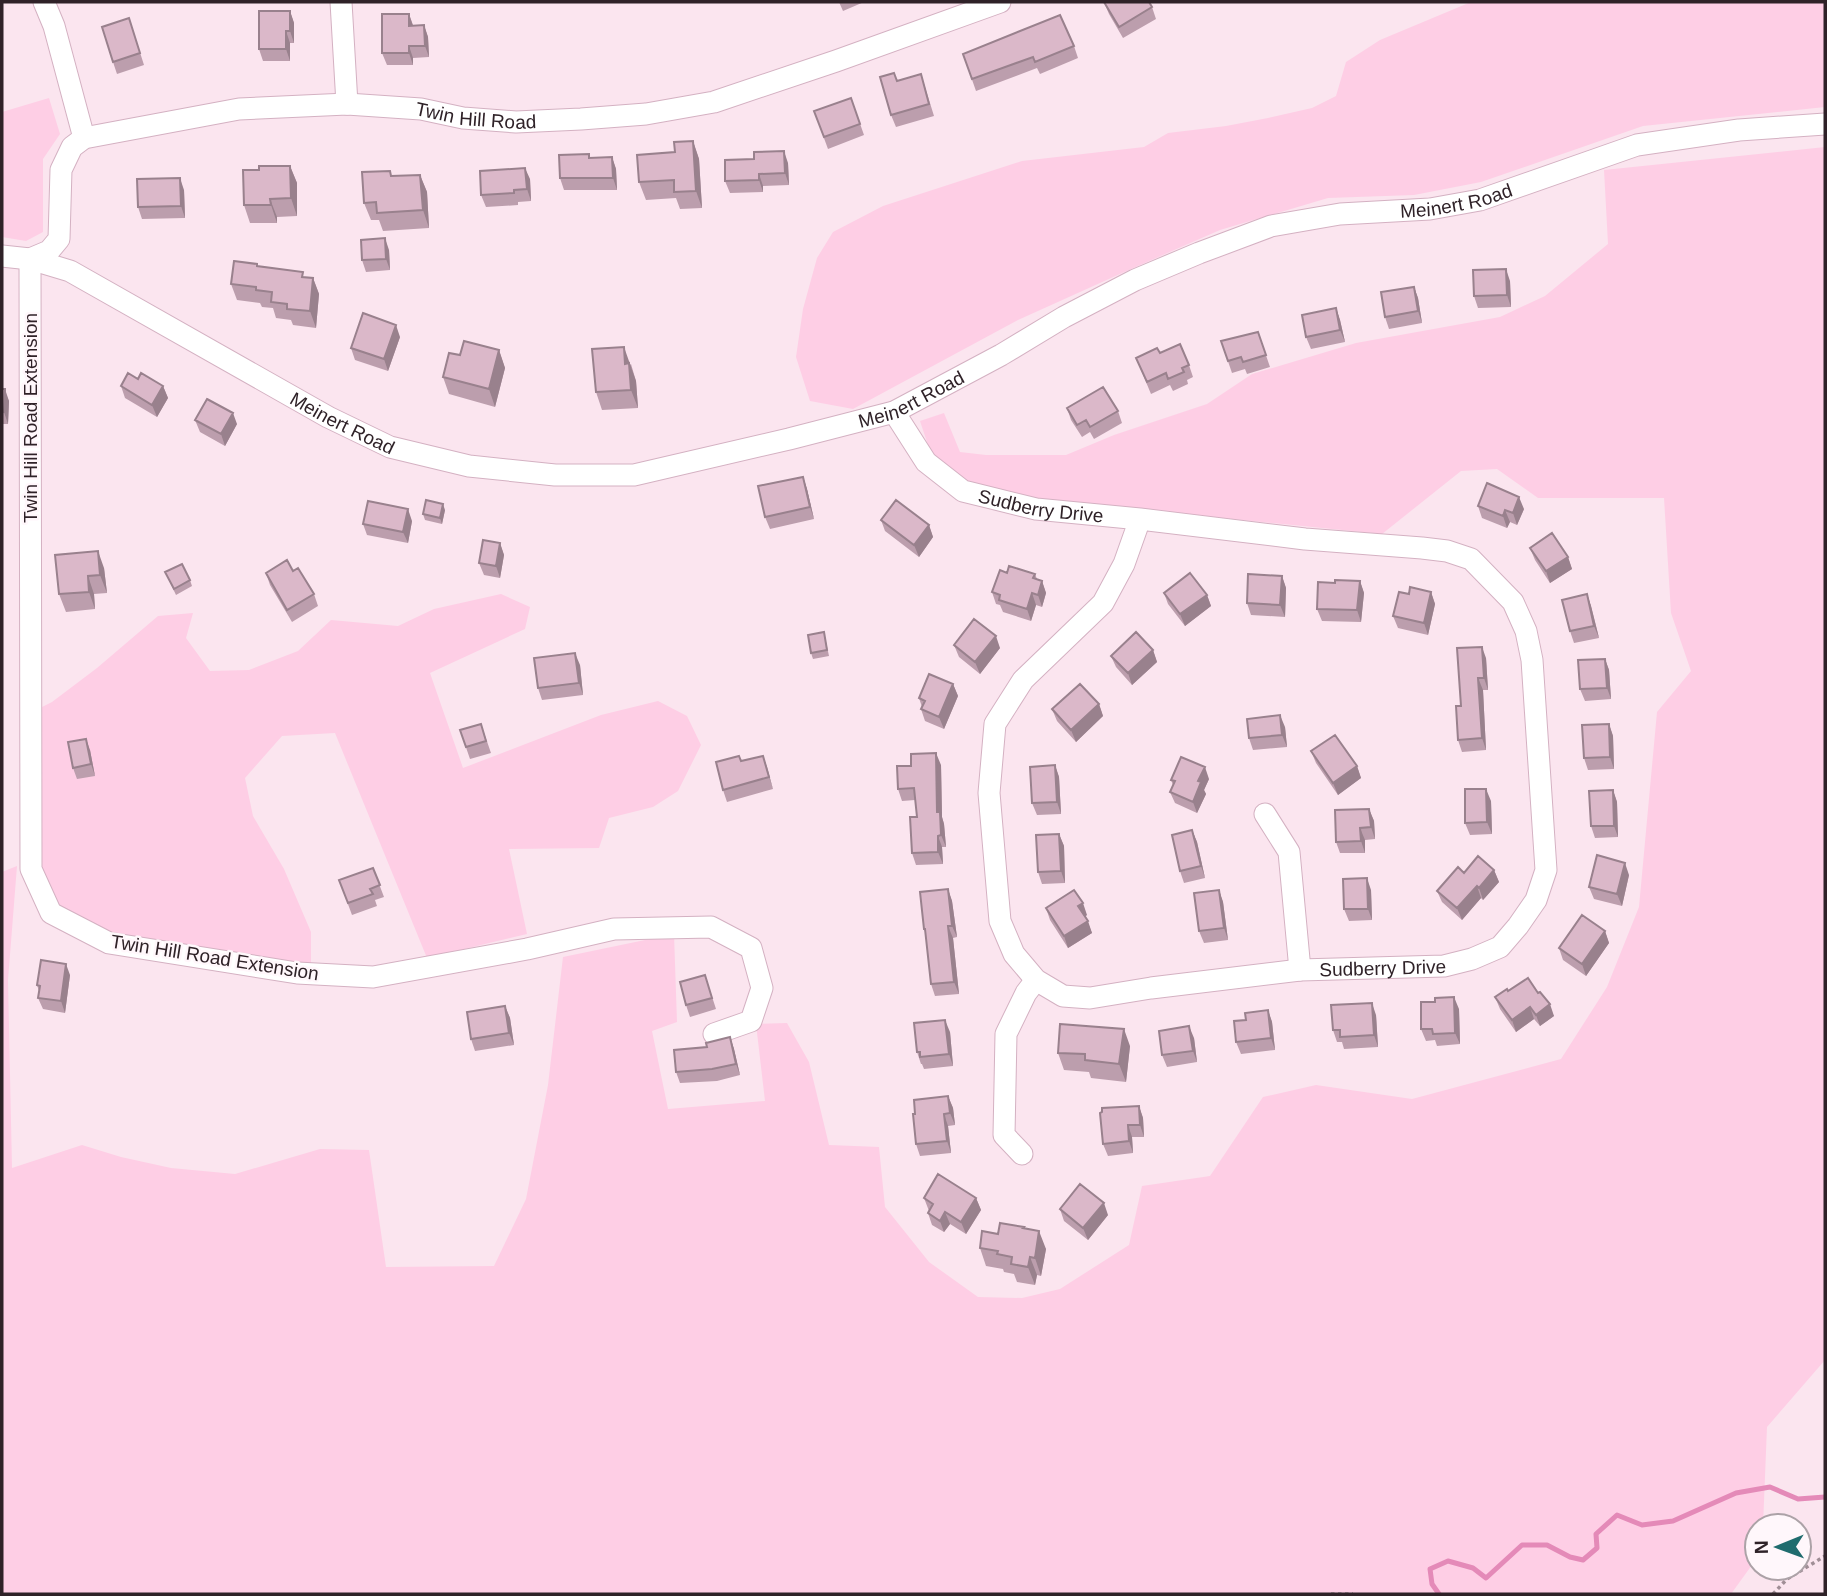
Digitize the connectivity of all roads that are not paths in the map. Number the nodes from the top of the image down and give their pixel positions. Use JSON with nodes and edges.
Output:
{"nodes":[{"id":1,"x":44,"y":2,"type":"edge"},
{"id":2,"x":341,"y":2,"type":"edge"},
{"id":3,"x":1000,"y":2,"type":"edge"},
{"id":4,"x":347,"y":104,"type":"junction"},
{"id":5,"x":1825,"y":124,"type":"edge"},
{"id":6,"x":84,"y":138,"type":"junction"},
{"id":7,"x":2,"y":256,"type":"edge"},
{"id":8,"x":30,"y":259,"type":"junction"},
{"id":9,"x":894,"y":412,"type":"junction"},
{"id":10,"x":1140,"y":519,"type":"junction"},
{"id":11,"x":1265,"y":814,"type":"dead end"},
{"id":12,"x":1300,"y":970,"type":"junction"},
{"id":13,"x":1036,"y":980,"type":"junction"},
{"id":14,"x":714,"y":1034,"type":"dead end"},
{"id":15,"x":1022,"y":1154,"type":"dead end"}],
"edges":[{"from":1,"to":6,"type":"street"},
{"from":2,"to":4,"type":"street"},
{"from":3,"to":4,"type":"street","name":"Twin Hill Road"},
{"from":4,"to":6,"type":"street","name":"Twin Hill Road"},
{"from":5,"to":9,"type":"street","name":"Meinert Road"},
{"from":6,"to":8,"type":"street"},
{"from":7,"to":8,"type":"street","name":"Meinert Road"},
{"from":8,"to":9,"type":"street","name":"Meinert Road"},
{"from":8,"to":14,"type":"street","name":"Twin Hill Road Extension"},
{"from":9,"to":10,"type":"street","name":"Sudberry Drive"},
{"from":10,"to":12,"type":"street","name":"Sudberry Drive"},
{"from":10,"to":13,"type":"street","name":"Sudberry Drive"},
{"from":11,"to":12,"type":"street"},
{"from":12,"to":13,"type":"street","name":"Sudberry Drive"},
{"from":13,"to":15,"type":"street"}]}
